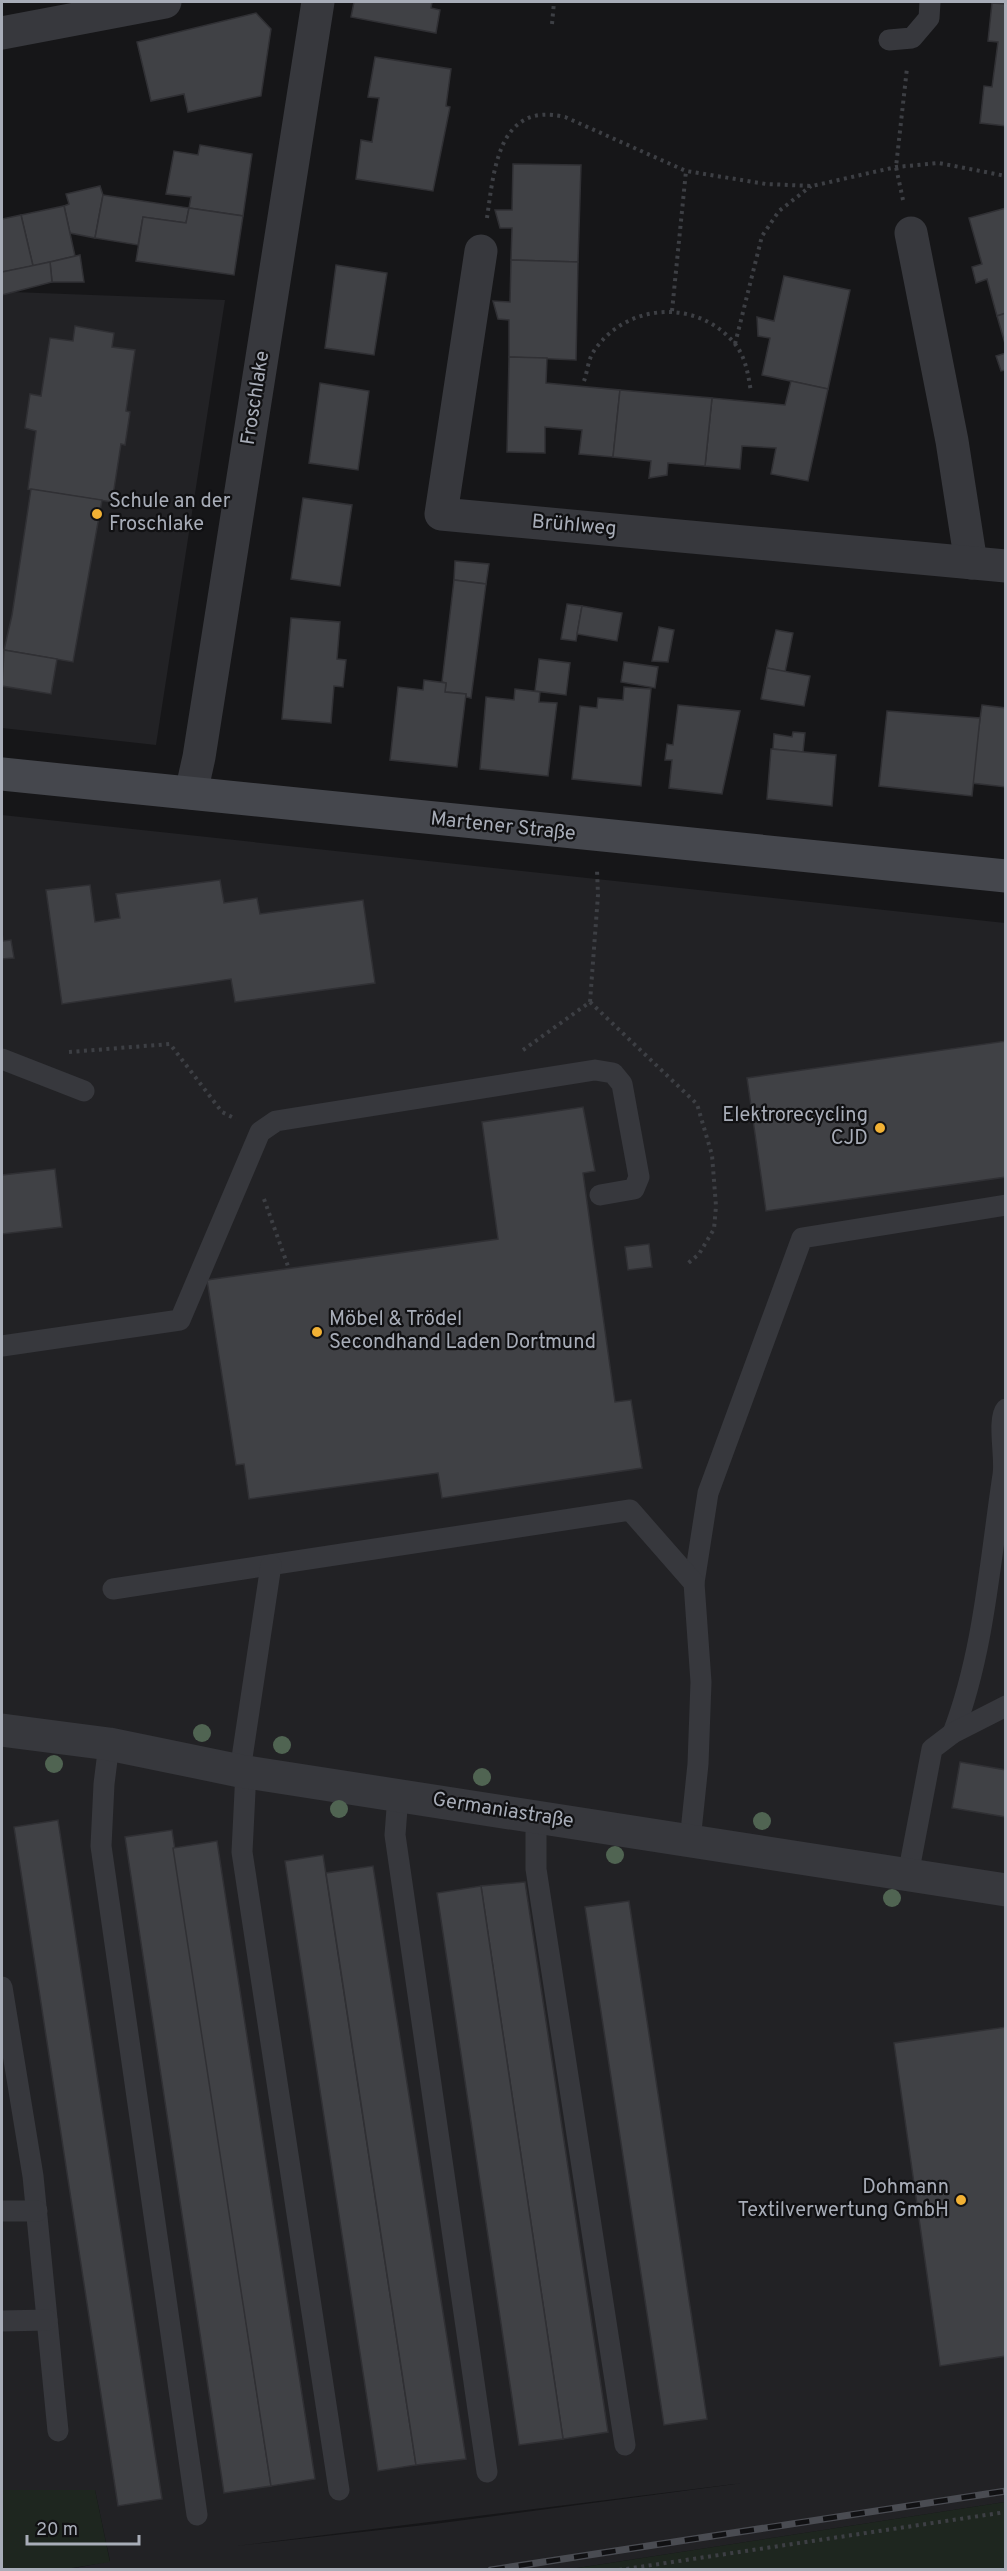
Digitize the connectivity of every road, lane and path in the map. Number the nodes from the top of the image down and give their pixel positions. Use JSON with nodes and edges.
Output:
{"nodes":[{"id":1,"x":165,"y":2,"type":"edge"},
{"id":2,"x":318,"y":2,"type":"edge"},
{"id":3,"x":554,"y":2,"type":"edge"},
{"id":4,"x":930,"y":2,"type":"edge"},
{"id":5,"x":552,"y":24,"type":"dead end"},
{"id":6,"x":2,"y":33,"type":"edge"},
{"id":7,"x":912,"y":38,"type":"junction"},
{"id":8,"x":889,"y":40,"type":"dead end"},
{"id":9,"x":896,"y":167,"type":"junction"},
{"id":10,"x":686,"y":171,"type":"junction"},
{"id":11,"x":1005,"y":176,"type":"edge"},
{"id":12,"x":812,"y":186,"type":"junction"},
{"id":13,"x":911,"y":233,"type":"joint"},
{"id":14,"x":481,"y":251,"type":"joint"},
{"id":15,"x":672,"y":311,"type":"junction"},
{"id":16,"x":735,"y":344,"type":"junction"},
{"id":17,"x":584,"y":381,"type":"dead end"},
{"id":18,"x":751,"y":392,"type":"dead end"},
{"id":19,"x":971,"y":563,"type":"junction"},
{"id":20,"x":1005,"y":566,"type":"edge"},
{"id":21,"x":2,"y":774,"type":"edge"},
{"id":22,"x":191,"y":793,"type":"junction"},
{"id":23,"x":592,"y":836,"type":"junction"},
{"id":24,"x":1005,"y":876,"type":"edge"},
{"id":25,"x":590,"y":1002,"type":"junction"},
{"id":26,"x":522,"y":1051,"type":"dead end"},
{"id":27,"x":59,"y":1052,"type":"dead end"},
{"id":28,"x":2,"y":1059,"type":"edge"},
{"id":29,"x":84,"y":1091,"type":"dead end"},
{"id":30,"x":260,"y":1132,"type":"junction"},
{"id":31,"x":250,"y":1158,"type":"junction"},
{"id":32,"x":600,"y":1195,"type":"dead end"},
{"id":33,"x":1005,"y":1205,"type":"edge"},
{"id":34,"x":686,"y":1265,"type":"dead end"},
{"id":35,"x":289,"y":1269,"type":"dead end"},
{"id":36,"x":2,"y":1346,"type":"edge"},
{"id":37,"x":1005,"y":1409,"type":"edge"},
{"id":38,"x":271,"y":1565,"type":"junction"},
{"id":39,"x":694,"y":1583,"type":"junction"},
{"id":40,"x":113,"y":1589,"type":"dead end"},
{"id":41,"x":1005,"y":1706,"type":"edge"},
{"id":42,"x":2,"y":1730,"type":"edge"},
{"id":43,"x":953,"y":1733,"type":"junction"},
{"id":44,"x":109,"y":1744,"type":"junction"},
{"id":45,"x":243,"y":1771,"type":"junction"},
{"id":46,"x":398,"y":1795,"type":"junction"},
{"id":47,"x":536,"y":1816,"type":"junction"},
{"id":48,"x":690,"y":1841,"type":"junction"},
{"id":49,"x":908,"y":1875,"type":"junction"},
{"id":50,"x":1005,"y":1890,"type":"edge"},
{"id":51,"x":2,"y":1987,"type":"edge"},
{"id":52,"x":10,"y":2084,"type":"edge"},
{"id":53,"x":2,"y":2211,"type":"edge"},
{"id":54,"x":37,"y":2211,"type":"junction"},
{"id":55,"x":47,"y":2320,"type":"junction"},
{"id":56,"x":2,"y":2321,"type":"edge"},
{"id":57,"x":58,"y":2431,"type":"dead end"},
{"id":58,"x":625,"y":2445,"type":"dead end"},
{"id":59,"x":487,"y":2472,"type":"dead end"},
{"id":60,"x":339,"y":2490,"type":"dead end"},
{"id":61,"x":1005,"y":2512,"type":"edge"},
{"id":62,"x":197,"y":2515,"type":"dead end"},
{"id":63,"x":619,"y":2570,"type":"edge"}],
"edges":[{"from":1,"to":6,"type":"street"},
{"from":2,"to":22,"type":"street","name":"Froschlake"},
{"from":3,"to":5,"type":"path"},
{"from":4,"to":7,"type":"lane"},
{"from":7,"to":8,"type":"lane"},
{"from":7,"to":9,"type":"path"},
{"from":9,"to":11,"type":"path"},
{"from":9,"to":12,"type":"path"},
{"from":9,"to":13,"type":"path"},
{"from":10,"to":12,"type":"path"},
{"from":10,"to":14,"type":"path"},
{"from":10,"to":15,"type":"path"},
{"from":12,"to":16,"type":"path"},
{"from":13,"to":19,"type":"street"},
{"from":14,"to":19,"type":"street","name":"Brühlweg"},
{"from":15,"to":16,"type":"path"},
{"from":15,"to":17,"type":"path"},
{"from":16,"to":18,"type":"path"},
{"from":19,"to":20,"type":"street","name":"Brühlweg"},
{"from":21,"to":22,"type":"street","name":"Martener Straße"},
{"from":22,"to":23,"type":"street","name":"Martener Straße"},
{"from":23,"to":24,"type":"street","name":"Martener Straße"},
{"from":23,"to":25,"type":"path"},
{"from":25,"to":26,"type":"path"},
{"from":25,"to":34,"type":"path"},
{"from":27,"to":30,"type":"path"},
{"from":28,"to":29,"type":"lane"},
{"from":30,"to":31,"type":"lane"},
{"from":30,"to":32,"type":"lane"},
{"from":31,"to":35,"type":"path"},
{"from":31,"to":36,"type":"lane"},
{"from":33,"to":39,"type":"lane"},
{"from":37,"to":43,"type":"lane"},
{"from":38,"to":39,"type":"lane"},
{"from":38,"to":40,"type":"lane"},
{"from":38,"to":45,"type":"lane"},
{"from":39,"to":48,"type":"lane"},
{"from":41,"to":43,"type":"lane"},
{"from":42,"to":44,"type":"street","name":"Germaniastraße"},
{"from":43,"to":49,"type":"lane"},
{"from":44,"to":45,"type":"street","name":"Germaniastraße"},
{"from":44,"to":62,"type":"lane"},
{"from":45,"to":46,"type":"street","name":"Germaniastraße"},
{"from":45,"to":60,"type":"lane"},
{"from":46,"to":47,"type":"street","name":"Germaniastraße"},
{"from":46,"to":59,"type":"lane"},
{"from":47,"to":48,"type":"street","name":"Germaniastraße"},
{"from":47,"to":58,"type":"lane"},
{"from":48,"to":49,"type":"street","name":"Germaniastraße"},
{"from":49,"to":50,"type":"street","name":"Germaniastraße"},
{"from":51,"to":52,"type":"lane"},
{"from":52,"to":54,"type":"lane"},
{"from":53,"to":54,"type":"lane"},
{"from":54,"to":55,"type":"lane"},
{"from":55,"to":56,"type":"lane"},
{"from":55,"to":57,"type":"lane"},
{"from":61,"to":63,"type":"path"}]}
